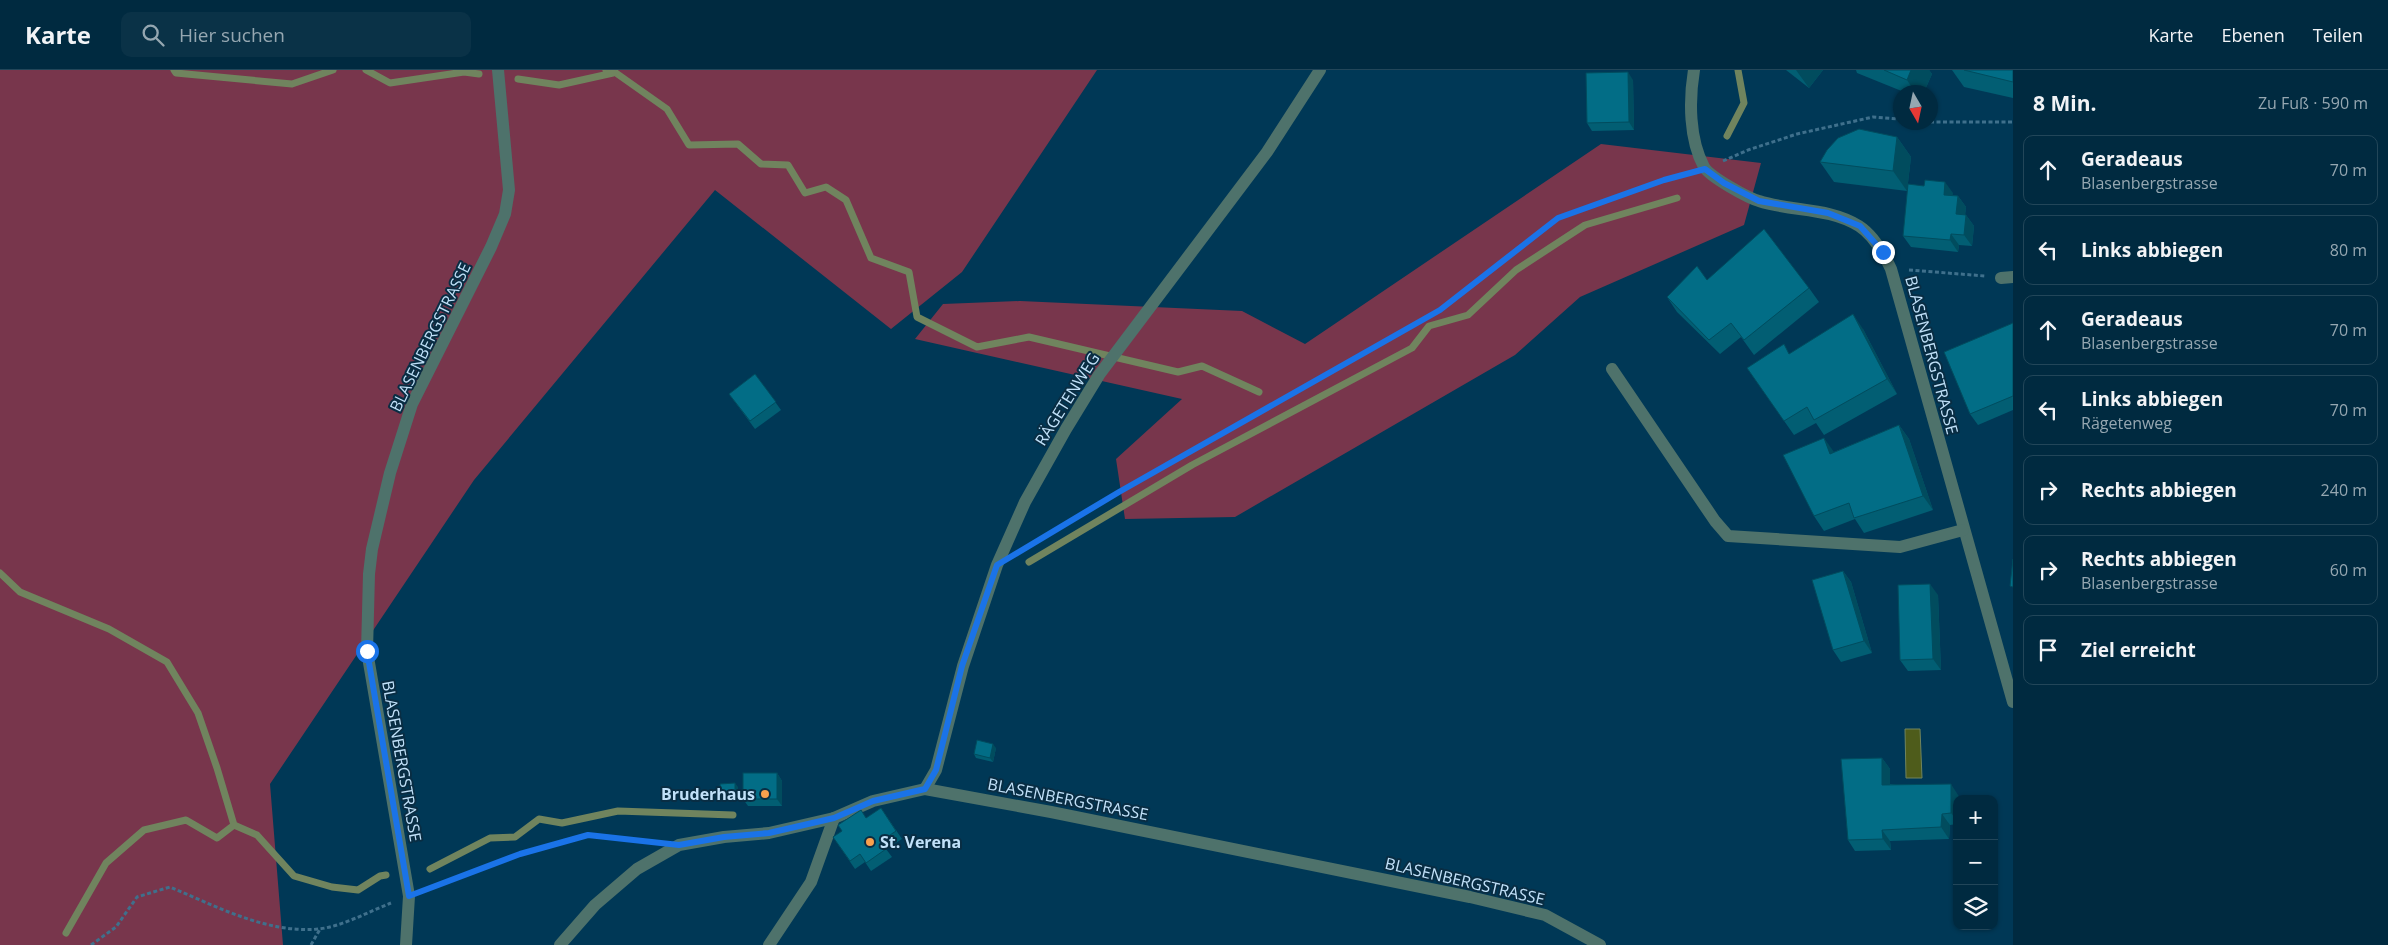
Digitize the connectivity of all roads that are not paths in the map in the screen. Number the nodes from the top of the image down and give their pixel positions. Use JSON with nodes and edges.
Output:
{"nodes":[{"id":1,"x":498,"y":70,"type":"edge"},
{"id":2,"x":1320,"y":70,"type":"edge"},
{"id":3,"x":1694,"y":70,"type":"edge"},
{"id":4,"x":1612,"y":369,"type":"dead end"},
{"id":5,"x":1963,"y":530,"type":"junction"},
{"id":6,"x":2013,"y":702,"type":"edge"},
{"id":7,"x":925,"y":789,"type":"junction"},
{"id":8,"x":834,"y":818,"type":"junction"},
{"id":9,"x":406,"y":945,"type":"edge"},
{"id":10,"x":560,"y":945,"type":"edge"},
{"id":11,"x":769,"y":945,"type":"edge"},
{"id":12,"x":1600,"y":945,"type":"edge"}],
"edges":[{"from":1,"to":9,"type":"street","name":"BLASENBERGSTRASSE"},
{"from":2,"to":7,"type":"street","name":"RÄGETENWEG"},
{"from":3,"to":5,"type":"street","name":"BLASENBERGSTRASSE"},
{"from":4,"to":5,"type":"street"},
{"from":5,"to":6,"type":"street","name":"BLASENBERGSTRASSE"},
{"from":7,"to":8,"type":"street","name":"BLASENBERGSTRASSE"},
{"from":7,"to":12,"type":"street","name":"BLASENBERGSTRASSE"},
{"from":8,"to":10,"type":"street","name":"BLASENBERGSTRASSE"},
{"from":8,"to":11,"type":"street"}]}
